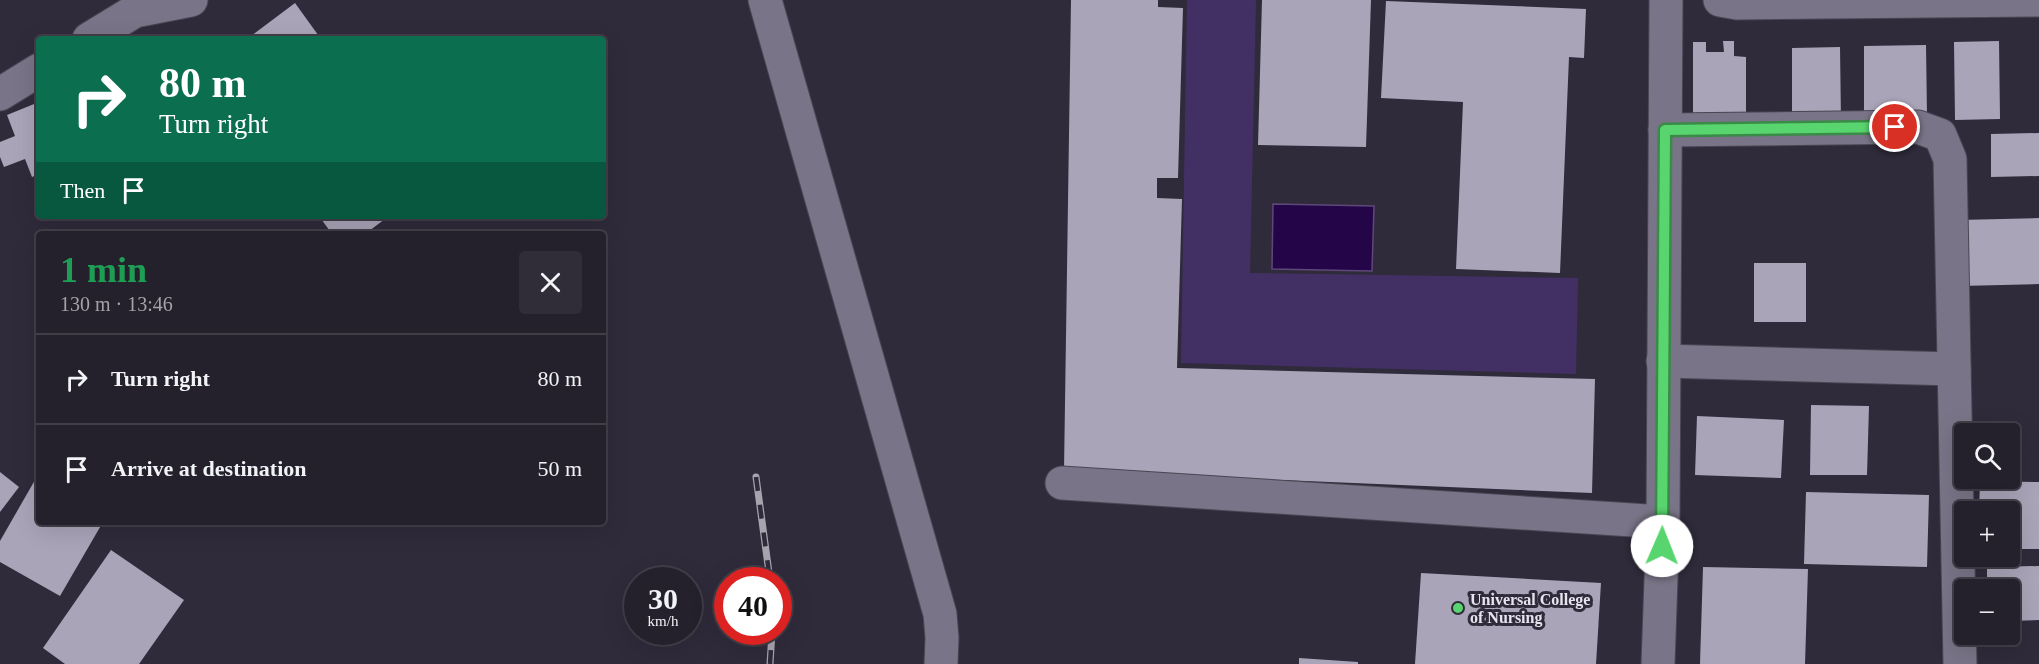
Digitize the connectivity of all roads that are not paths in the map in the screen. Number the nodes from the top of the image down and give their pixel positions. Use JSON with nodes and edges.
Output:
{"nodes":[{"id":1,"x":191,"y":0,"type":"edge"},
{"id":2,"x":765,"y":0,"type":"edge"},
{"id":3,"x":1666,"y":0,"type":"edge"},
{"id":4,"x":1720,"y":0,"type":"edge"},
{"id":5,"x":2039,"y":0,"type":"edge"},
{"id":6,"x":94,"y":36,"type":"edge"},
{"id":7,"x":36,"y":72,"type":"edge"},
{"id":8,"x":0,"y":94,"type":"edge"},
{"id":9,"x":1665,"y":130,"type":"junction"},
{"id":10,"x":1663,"y":361,"type":"junction"},
{"id":11,"x":1954,"y":369,"type":"junction"},
{"id":12,"x":1062,"y":483,"type":"dead end"},
{"id":13,"x":1663,"y":522,"type":"junction"},
{"id":14,"x":941,"y":664,"type":"edge"},
{"id":15,"x":1658,"y":664,"type":"edge"},
{"id":16,"x":1960,"y":664,"type":"edge"}],
"edges":[{"from":1,"to":6,"type":"street"},
{"from":2,"to":14,"type":"street"},
{"from":3,"to":9,"type":"street"},
{"from":4,"to":5,"type":"street"},
{"from":7,"to":8,"type":"street"},
{"from":9,"to":10,"type":"street"},
{"from":9,"to":11,"type":"street"},
{"from":10,"to":11,"type":"street"},
{"from":10,"to":13,"type":"street"},
{"from":11,"to":16,"type":"street"},
{"from":12,"to":13,"type":"street"},
{"from":13,"to":15,"type":"street"}]}
